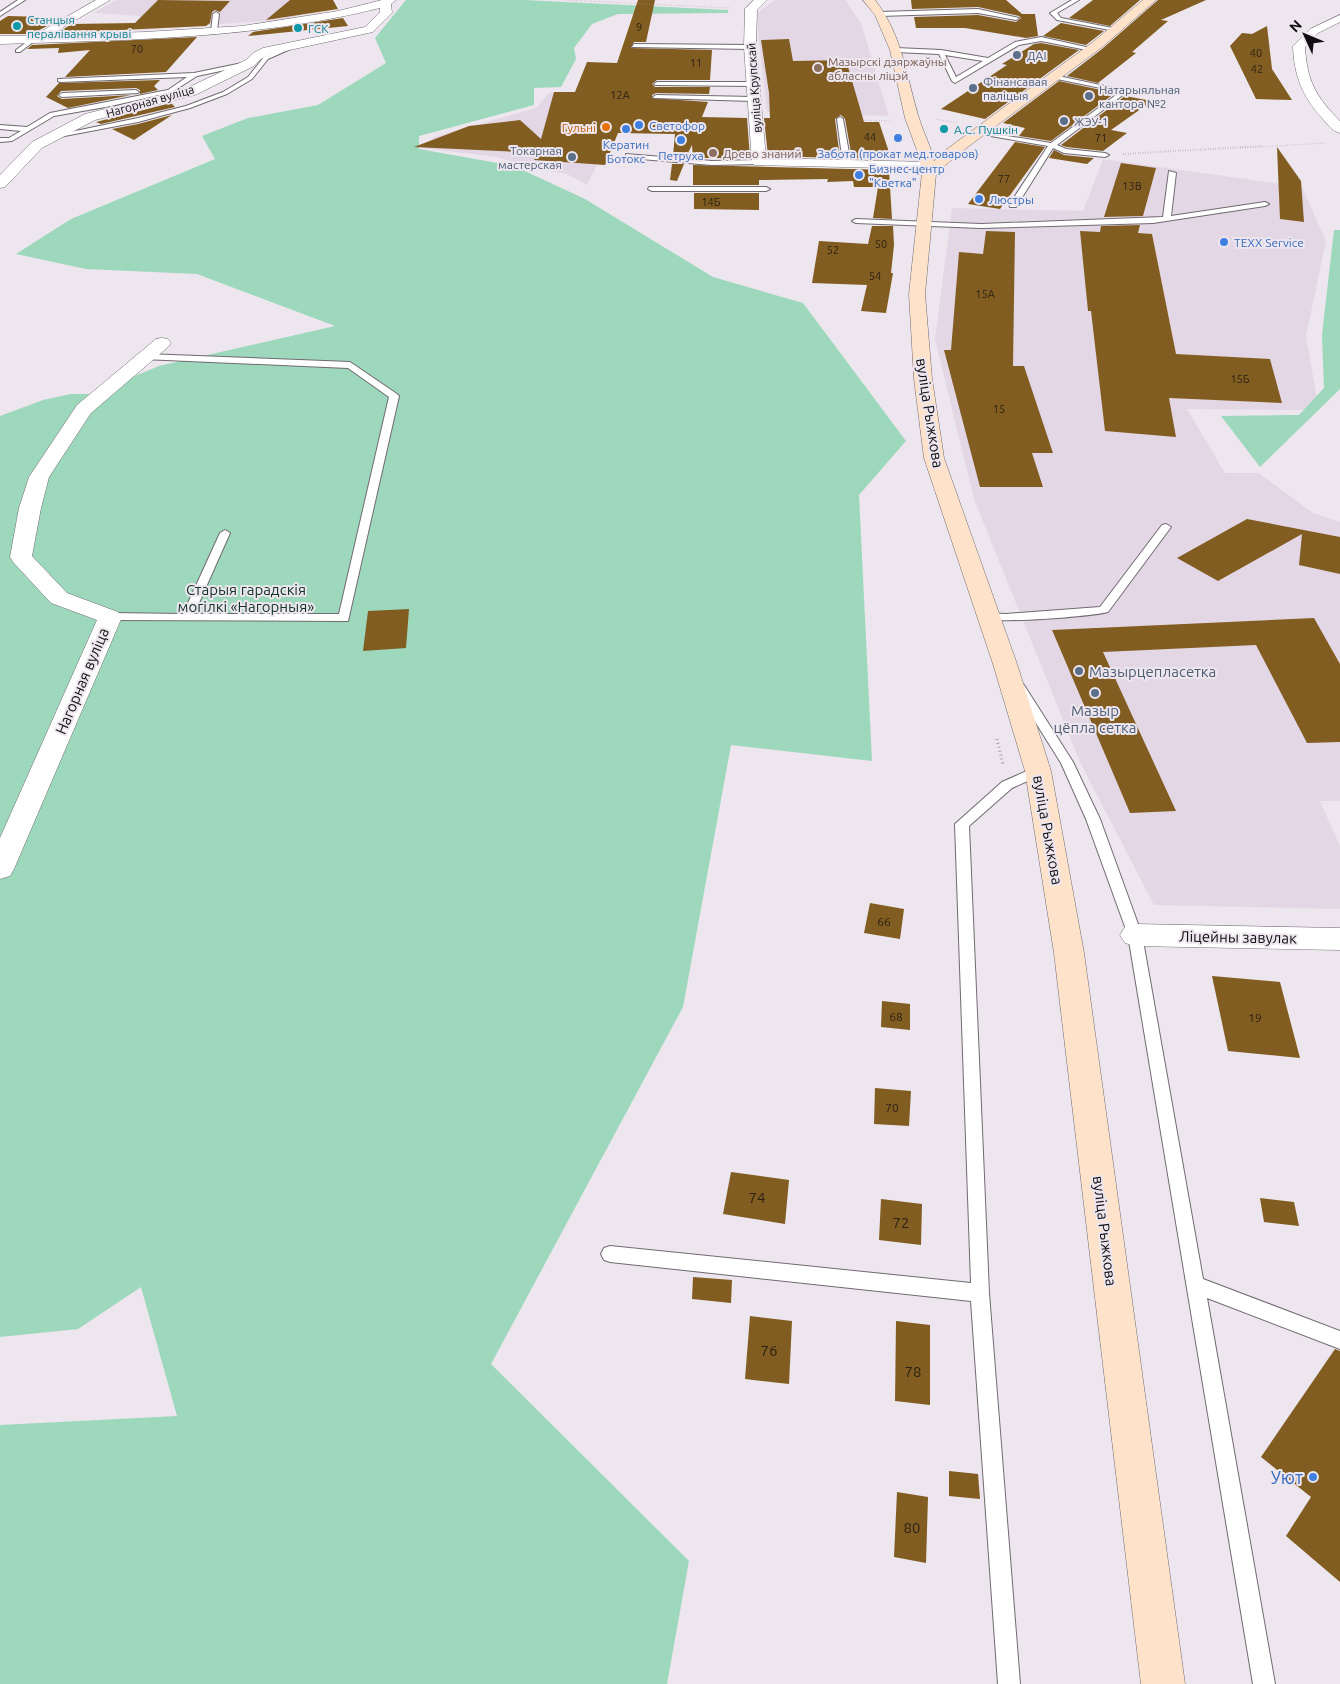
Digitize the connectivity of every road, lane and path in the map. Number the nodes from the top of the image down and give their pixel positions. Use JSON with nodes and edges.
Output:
{"nodes":[{"id":1,"x":22,"y":0,"type":"edge"},
{"id":2,"x":104,"y":0,"type":"edge"},
{"id":3,"x":564,"y":0,"type":"edge"},
{"id":4,"x":869,"y":0,"type":"edge"},
{"id":5,"x":1076,"y":0,"type":"edge"},
{"id":6,"x":1150,"y":0,"type":"edge"},
{"id":7,"x":388,"y":1,"type":"edge"},
{"id":8,"x":756,"y":5,"type":"edge"},
{"id":9,"x":0,"y":14,"type":"edge"},
{"id":10,"x":216,"y":14,"type":"dead end"},
{"id":11,"x":880,"y":14,"type":"junction"},
{"id":12,"x":1016,"y":18,"type":"dead end"},
{"id":13,"x":1340,"y":18,"type":"edge"},
{"id":14,"x":1115,"y":29,"type":"junction"},
{"id":15,"x":214,"y":31,"type":"junction"},
{"id":16,"x":1052,"y":33,"type":"dead end"},
{"id":17,"x":1067,"y":36,"type":"dead end"},
{"id":18,"x":1075,"y":38,"type":"dead end"},
{"id":19,"x":34,"y":39,"type":"junction"},
{"id":20,"x":1041,"y":39,"type":"junction"},
{"id":21,"x":0,"y":40,"type":"edge"},
{"id":22,"x":301,"y":42,"type":"junction"},
{"id":23,"x":634,"y":46,"type":"dead end"},
{"id":24,"x":750,"y":47,"type":"junction"},
{"id":25,"x":1092,"y":49,"type":"junction"},
{"id":26,"x":896,"y":50,"type":"junction"},
{"id":27,"x":18,"y":51,"type":"dead end"},
{"id":28,"x":941,"y":52,"type":"junction"},
{"id":29,"x":989,"y":60,"type":"junction"},
{"id":30,"x":250,"y":63,"type":"junction"},
{"id":31,"x":195,"y":75,"type":"junction"},
{"id":32,"x":1054,"y":77,"type":"junction"},
{"id":33,"x":60,"y":80,"type":"dead end"},
{"id":34,"x":657,"y":84,"type":"dead end"},
{"id":35,"x":752,"y":84,"type":"junction"},
{"id":36,"x":170,"y":91,"type":"junction"},
{"id":37,"x":62,"y":95,"type":"dead end"},
{"id":38,"x":656,"y":97,"type":"dead end"},
{"id":39,"x":753,"y":98,"type":"junction"},
{"id":40,"x":840,"y":119,"type":"joint"},
{"id":41,"x":892,"y":122,"type":"dead end"},
{"id":42,"x":914,"y":123,"type":"junction"},
{"id":43,"x":0,"y":127,"type":"edge"},
{"id":44,"x":1340,"y":128,"type":"edge"},
{"id":45,"x":28,"y":129,"type":"junction"},
{"id":46,"x":980,"y":131,"type":"junction"},
{"id":47,"x":54,"y":136,"type":"junction"},
{"id":48,"x":0,"y":140,"type":"edge"},
{"id":49,"x":1330,"y":143,"type":"dead end"},
{"id":50,"x":1052,"y":145,"type":"junction"},
{"id":51,"x":1105,"y":155,"type":"joint"},
{"id":52,"x":629,"y":156,"type":"dead end"},
{"id":53,"x":759,"y":162,"type":"junction"},
{"id":54,"x":847,"y":164,"type":"junction"},
{"id":55,"x":928,"y":170,"type":"junction"},
{"id":56,"x":1172,"y":173,"type":"dead end"},
{"id":57,"x":0,"y":184,"type":"edge"},
{"id":58,"x":652,"y":189,"type":"dead end"},
{"id":59,"x":766,"y":189,"type":"dead end"},
{"id":60,"x":1264,"y":204,"type":"dead end"},
{"id":61,"x":1013,"y":205,"type":"dead end"},
{"id":62,"x":1167,"y":218,"type":"junction"},
{"id":63,"x":856,"y":221,"type":"dead end"},
{"id":64,"x":924,"y":224,"type":"junction"},
{"id":65,"x":154,"y":350,"type":"joint"},
{"id":66,"x":1166,"y":527,"type":"dead end"},
{"id":67,"x":225,"y":533,"type":"dead end"},
{"id":68,"x":110,"y":616,"type":"junction"},
{"id":69,"x":187,"y":617,"type":"junction"},
{"id":70,"x":988,"y":617,"type":"junction"},
{"id":71,"x":1004,"y":664,"type":"junction"},
{"id":72,"x":1038,"y":771,"type":"junction"},
{"id":73,"x":0,"y":869,"type":"edge"},
{"id":74,"x":1135,"y":935,"type":"junction"},
{"id":75,"x":1340,"y":939,"type":"edge"},
{"id":76,"x":610,"y":1254,"type":"dead end"},
{"id":77,"x":1195,"y":1285,"type":"junction"},
{"id":78,"x":980,"y":1293,"type":"junction"},
{"id":79,"x":1340,"y":1340,"type":"edge"},
{"id":80,"x":1010,"y":1684,"type":"edge"},
{"id":81,"x":1163,"y":1684,"type":"edge"},
{"id":82,"x":1264,"y":1684,"type":"edge"}],
"edges":[{"from":1,"to":9,"type":"lane"},
{"from":2,"to":19,"type":"street"},
{"from":3,"to":8,"type":"path"},
{"from":4,"to":11,"type":"main road","name":"вуліца Рыжкова"},
{"from":5,"to":14,"type":"lane"},
{"from":6,"to":14,"type":"main road"},
{"from":7,"to":15,"type":"street","name":"Нагорная вуліца"},
{"from":7,"to":22,"type":"street","name":"Нагорная вуліца"},
{"from":8,"to":24,"type":"street","name":"вуліца Крупскай"},
{"from":10,"to":15,"type":"lane"},
{"from":11,"to":12,"type":"lane"},
{"from":11,"to":26,"type":"main road","name":"вуліца Рыжкова"},
{"from":13,"to":44,"type":"street"},
{"from":14,"to":25,"type":"main road"},
{"from":15,"to":19,"type":"street","name":"Нагорная вуліца"},
{"from":16,"to":20,"type":"lane"},
{"from":17,"to":18,"type":"lane"},
{"from":19,"to":21,"type":"street","name":"Нагорная вуліца"},
{"from":19,"to":27,"type":"lane"},
{"from":20,"to":25,"type":"lane"},
{"from":20,"to":29,"type":"lane"},
{"from":22,"to":30,"type":"street","name":"Нагорная вуліца"},
{"from":22,"to":47,"type":"lane"},
{"from":23,"to":24,"type":"lane"},
{"from":24,"to":35,"type":"street","name":"вуліца Крупскай"},
{"from":25,"to":32,"type":"main road"},
{"from":26,"to":28,"type":"lane"},
{"from":26,"to":42,"type":"main road","name":"вуліца Рыжкова"},
{"from":28,"to":29,"type":"lane"},
{"from":28,"to":29,"type":"lane"},
{"from":30,"to":31,"type":"lane"},
{"from":30,"to":47,"type":"street","name":"Нагорная вуліца"},
{"from":31,"to":33,"type":"lane"},
{"from":31,"to":36,"type":"lane"},
{"from":32,"to":46,"type":"main road"},
{"from":32,"to":50,"type":"lane"},
{"from":34,"to":35,"type":"lane"},
{"from":35,"to":39,"type":"street","name":"вуліца Крупскай"},
{"from":36,"to":37,"type":"lane"},
{"from":36,"to":45,"type":"lane"},
{"from":38,"to":39,"type":"lane"},
{"from":39,"to":53,"type":"street","name":"вуліца Крупскай"},
{"from":40,"to":41,"type":"path"},
{"from":40,"to":54,"type":"lane"},
{"from":42,"to":46,"type":"path"},
{"from":42,"to":46,"type":"main road"},
{"from":42,"to":55,"type":"main road","name":"вуліца Рыжкова"},
{"from":43,"to":45,"type":"lane"},
{"from":45,"to":48,"type":"lane"},
{"from":46,"to":50,"type":"lane"},
{"from":46,"to":55,"type":"main road"},
{"from":47,"to":57,"type":"street","name":"Нагорная вуліца"},
{"from":49,"to":51,"type":"path"},
{"from":50,"to":51,"type":"lane"},
{"from":50,"to":61,"type":"lane"},
{"from":52,"to":53,"type":"lane"},
{"from":53,"to":54,"type":"street"},
{"from":54,"to":55,"type":"street"},
{"from":55,"to":64,"type":"main road","name":"вуліца Рыжкова"},
{"from":56,"to":62,"type":"lane"},
{"from":58,"to":59,"type":"lane"},
{"from":60,"to":62,"type":"lane"},
{"from":62,"to":64,"type":"lane"},
{"from":63,"to":64,"type":"lane"},
{"from":64,"to":70,"type":"main road","name":"вуліца Рыжкова"},
{"from":65,"to":68,"type":"street","name":"Нагорная вуліца"},
{"from":65,"to":69,"type":"lane"},
{"from":66,"to":70,"type":"lane"},
{"from":67,"to":69,"type":"lane"},
{"from":68,"to":69,"type":"lane"},
{"from":68,"to":73,"type":"street","name":"Нагорная вуліца"},
{"from":70,"to":71,"type":"main road","name":"вуліца Рыжкова"},
{"from":71,"to":72,"type":"main road","name":"вуліца Рыжкова"},
{"from":71,"to":74,"type":"lane"},
{"from":72,"to":78,"type":"lane"},
{"from":72,"to":81,"type":"main road","name":"вуліца Рыжкова"},
{"from":74,"to":75,"type":"street","name":"Ліцейны завулак"},
{"from":74,"to":77,"type":"lane"},
{"from":76,"to":78,"type":"lane"},
{"from":77,"to":79,"type":"lane"},
{"from":77,"to":82,"type":"lane"},
{"from":78,"to":80,"type":"lane"}]}
